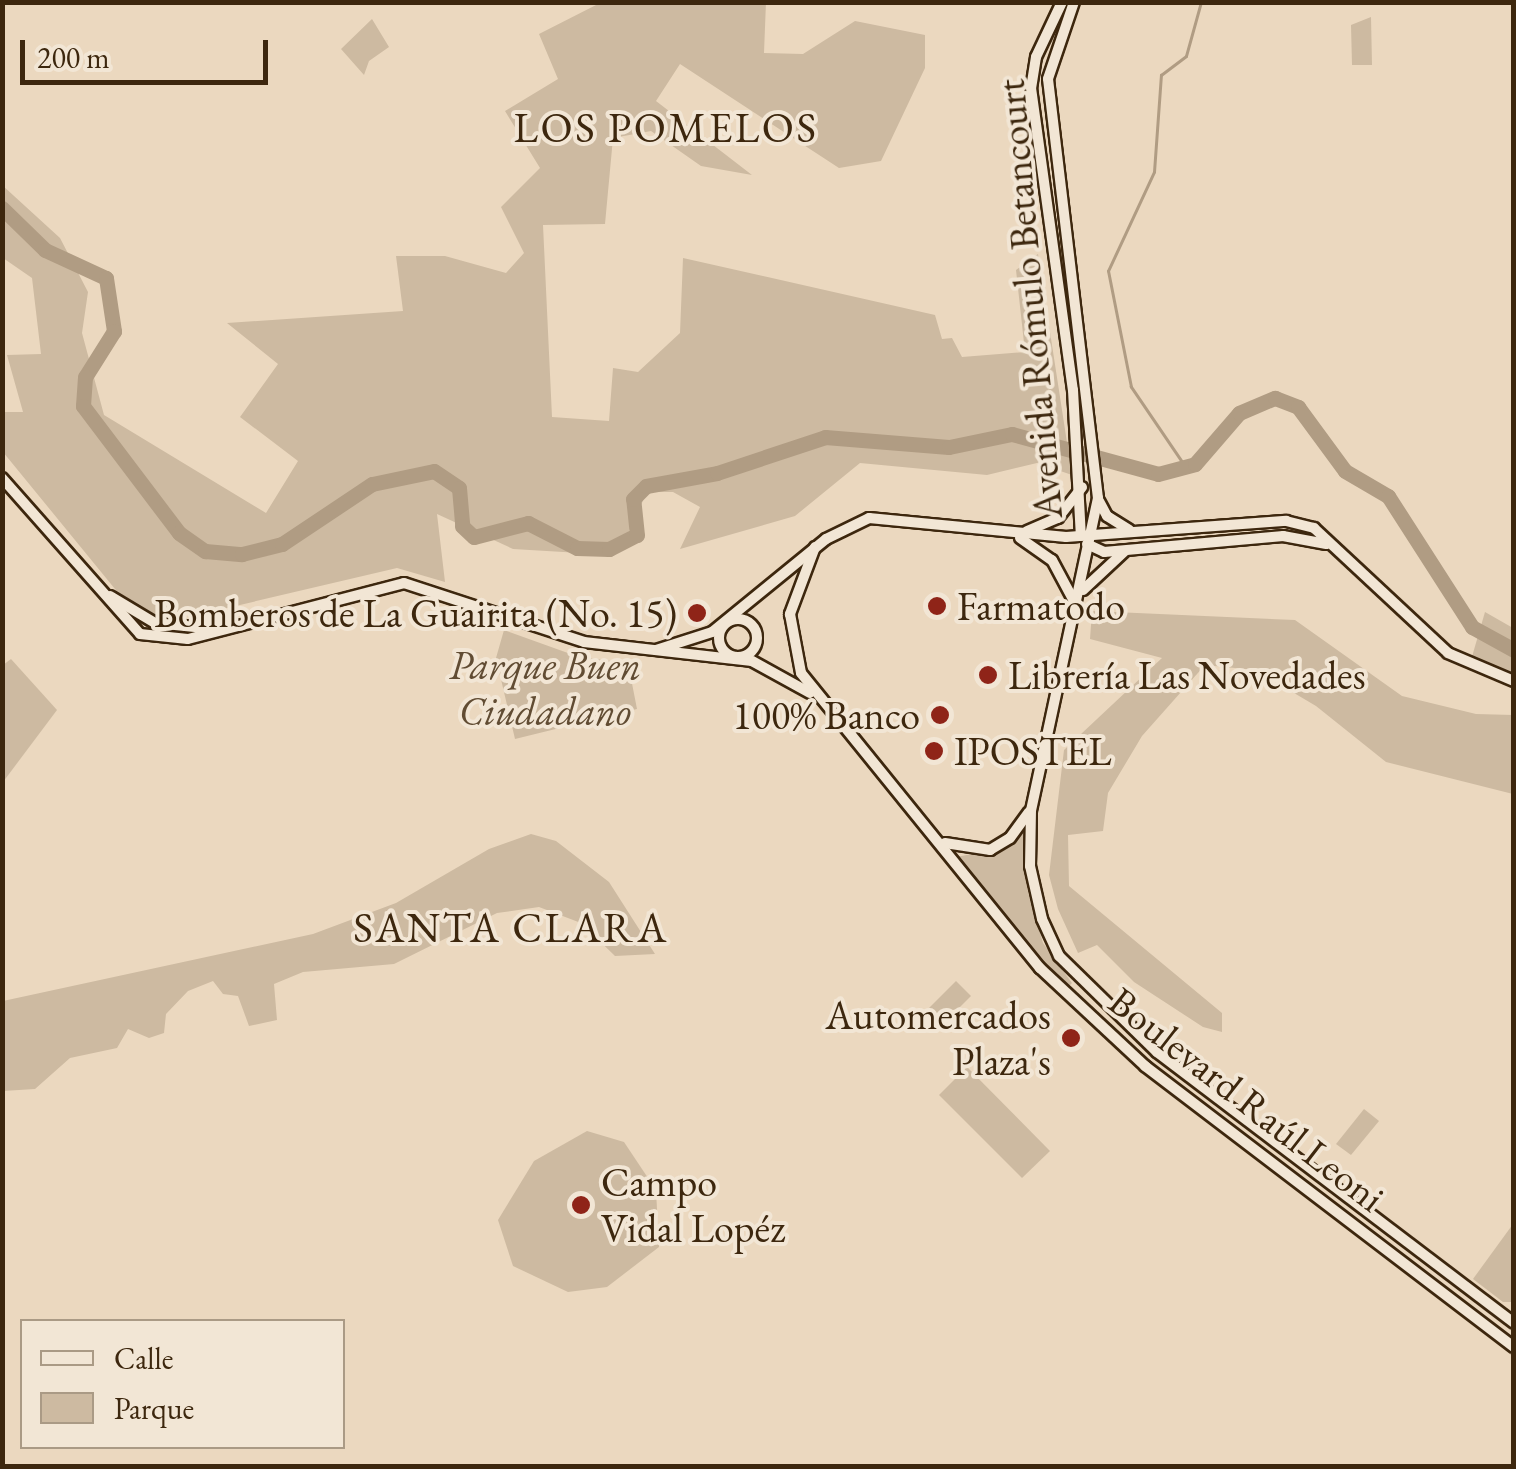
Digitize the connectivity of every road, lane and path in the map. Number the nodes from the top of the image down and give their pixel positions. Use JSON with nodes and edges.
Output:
{"nodes":[{"id":1,"x":1062,"y":2,"type":"edge"},
{"id":2,"x":1074,"y":2,"type":"edge"},
{"id":3,"x":2,"y":478,"type":"edge"},
{"id":4,"x":1082,"y":486,"type":"junction"},
{"id":5,"x":1098,"y":498,"type":"junction"},
{"id":6,"x":1144,"y":531,"type":"junction"},
{"id":7,"x":1010,"y":534,"type":"junction"},
{"id":8,"x":1094,"y":535,"type":"junction"},
{"id":9,"x":1081,"y":536,"type":"junction"},
{"id":10,"x":1326,"y":544,"type":"junction"},
{"id":11,"x":816,"y":547,"type":"junction"},
{"id":12,"x":1090,"y":548,"type":"junction"},
{"id":13,"x":1150,"y":548,"type":"junction"},
{"id":14,"x":100,"y":590,"type":"junction"},
{"id":15,"x":1075,"y":604,"type":"junction"},
{"id":16,"x":726,"y":622,"type":"junction"},
{"id":17,"x":216,"y":628,"type":"junction"},
{"id":18,"x":656,"y":650,"type":"junction"},
{"id":19,"x":735,"y":657,"type":"junction"},
{"id":20,"x":1514,"y":681,"type":"edge"},
{"id":21,"x":815,"y":697,"type":"junction"},
{"id":22,"x":1031,"y":810,"type":"junction"},
{"id":23,"x":939,"y":841,"type":"junction"},
{"id":24,"x":1514,"y":1323,"type":"edge"},
{"id":25,"x":1514,"y":1347,"type":"edge"}],
"edges":[{"from":1,"to":4,"type":"main road","name":"Avenida Rómulo Betancourt"},
{"from":2,"to":5,"type":"main road","name":"Avenida Rómulo Betancourt"},
{"from":3,"to":14,"type":"main road"},
{"from":4,"to":7,"type":"main road"},
{"from":4,"to":9,"type":"main road","name":"Avenida Rómulo Betancourt"},
{"from":5,"to":6,"type":"main road"},
{"from":5,"to":8,"type":"main road","name":"Avenida Rómulo Betancourt"},
{"from":6,"to":8,"type":"main road"},
{"from":6,"to":10,"type":"main road"},
{"from":7,"to":9,"type":"main road"},
{"from":7,"to":11,"type":"main road"},
{"from":7,"to":15,"type":"main road"},
{"from":8,"to":9,"type":"main road"},
{"from":8,"to":12,"type":"main road","name":"Boulevard Raúl Leoni"},
{"from":9,"to":12,"type":"main road"},
{"from":10,"to":13,"type":"main road"},
{"from":10,"to":20,"type":"main road"},
{"from":11,"to":16,"type":"main road"},
{"from":11,"to":21,"type":"main road","name":"Boulevard Raúl Leoni"},
{"from":12,"to":13,"type":"main road"},
{"from":12,"to":15,"type":"main road","name":"Boulevard Raúl Leoni"},
{"from":13,"to":15,"type":"main road"},
{"from":14,"to":17,"type":"main road"},
{"from":14,"to":17,"type":"main road"},
{"from":15,"to":22,"type":"main road","name":"Boulevard Raúl Leoni"},
{"from":16,"to":18,"type":"main road"},
{"from":16,"to":19,"type":"main road"},
{"from":16,"to":19,"type":"main road"},
{"from":17,"to":18,"type":"main road"},
{"from":18,"to":19,"type":"main road"},
{"from":19,"to":21,"type":"main road"},
{"from":21,"to":23,"type":"main road","name":"Boulevard Raúl Leoni"},
{"from":22,"to":23,"type":"main road"},
{"from":22,"to":24,"type":"main road","name":"Boulevard Raúl Leoni"},
{"from":23,"to":25,"type":"main road","name":"Boulevard Raúl Leoni"}]}
